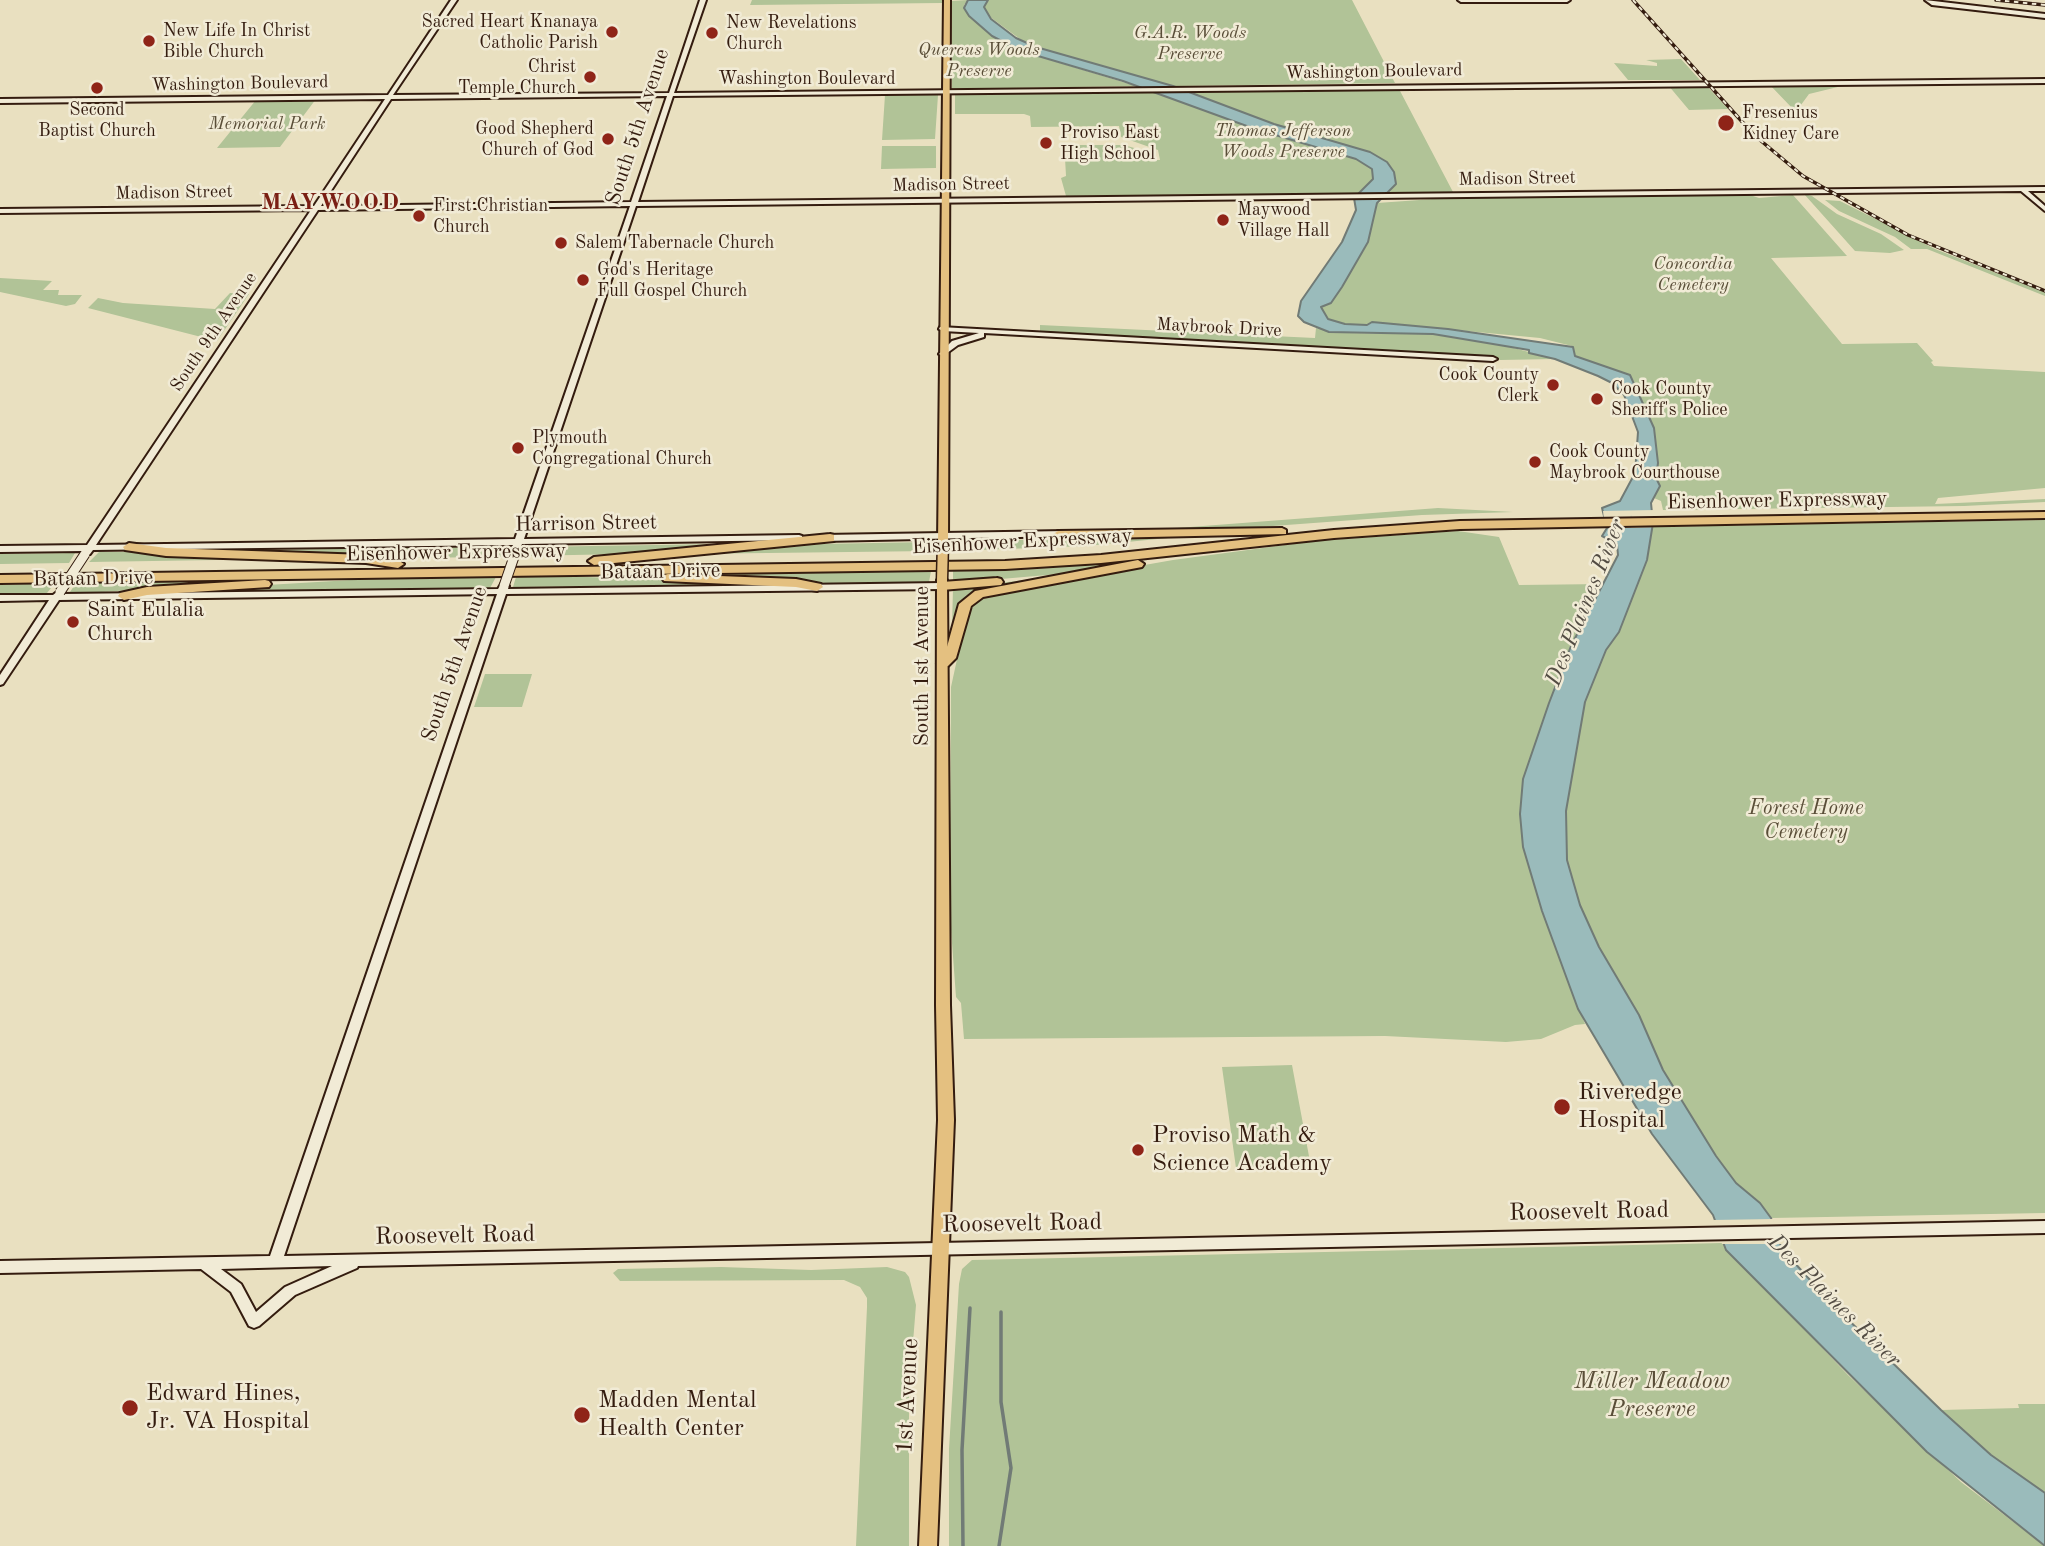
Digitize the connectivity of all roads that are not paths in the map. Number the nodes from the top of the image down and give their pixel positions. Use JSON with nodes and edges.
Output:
{"nodes":[{"id":1,"x":454,"y":0,"type":"edge"},
{"id":2,"x":703,"y":0,"type":"edge"},
{"id":3,"x":947,"y":0,"type":"edge"},
{"id":4,"x":1461,"y":0,"type":"edge"},
{"id":5,"x":1493,"y":0,"type":"edge"},
{"id":6,"x":1567,"y":0,"type":"edge"},
{"id":7,"x":1930,"y":2,"type":"edge"},
{"id":8,"x":2045,"y":16,"type":"edge"},
{"id":9,"x":2045,"y":81,"type":"edge"},
{"id":10,"x":946,"y":92,"type":"junction"},
{"id":11,"x":671,"y":94,"type":"junction"},
{"id":12,"x":390,"y":96,"type":"junction"},
{"id":13,"x":0,"y":101,"type":"edge"},
{"id":14,"x":2022,"y":189,"type":"junction"},
{"id":15,"x":2045,"y":189,"type":"edge"},
{"id":16,"x":946,"y":201,"type":"junction"},
{"id":17,"x":635,"y":204,"type":"junction"},
{"id":18,"x":317,"y":207,"type":"junction"},
{"id":19,"x":2045,"y":209,"type":"edge"},
{"id":20,"x":0,"y":211,"type":"edge"},
{"id":21,"x":943,"y":329,"type":"junction"},
{"id":22,"x":1012,"y":333,"type":"junction"},
{"id":23,"x":943,"y":354,"type":"junction"},
{"id":24,"x":1493,"y":359,"type":"dead end"},
{"id":25,"x":2045,"y":507,"type":"edge"},
{"id":26,"x":2045,"y":515,"type":"edge"},
{"id":27,"x":1665,"y":518,"type":"junction"},
{"id":28,"x":1604,"y":519,"type":"junction"},
{"id":29,"x":1173,"y":530,"type":"dead end"},
{"id":30,"x":1282,"y":532,"type":"junction"},
{"id":31,"x":1058,"y":535,"type":"junction"},
{"id":32,"x":830,"y":538,"type":"junction"},
{"id":33,"x":943,"y":540,"type":"junction"},
{"id":34,"x":518,"y":545,"type":"junction"},
{"id":35,"x":129,"y":547,"type":"junction"},
{"id":36,"x":1209,"y":548,"type":"junction"},
{"id":37,"x":0,"y":549,"type":"edge"},
{"id":38,"x":87,"y":551,"type":"junction"},
{"id":39,"x":594,"y":561,"type":"junction"},
{"id":40,"x":398,"y":564,"type":"junction"},
{"id":41,"x":0,"y":569,"type":"edge"},
{"id":42,"x":562,"y":571,"type":"junction"},
{"id":43,"x":383,"y":573,"type":"junction"},
{"id":44,"x":1070,"y":576,"type":"junction"},
{"id":45,"x":0,"y":579,"type":"edge"},
{"id":46,"x":943,"y":583,"type":"junction"},
{"id":47,"x":817,"y":587,"type":"junction"},
{"id":48,"x":503,"y":588,"type":"junction"},
{"id":49,"x":58,"y":594,"type":"junction"},
{"id":50,"x":124,"y":596,"type":"junction"},
{"id":51,"x":0,"y":598,"type":"edge"},
{"id":52,"x":943,"y":663,"type":"junction"},
{"id":53,"x":0,"y":682,"type":"edge"},
{"id":54,"x":2045,"y":1227,"type":"edge"},
{"id":55,"x":940,"y":1248,"type":"junction"},
{"id":56,"x":362,"y":1260,"type":"junction"},
{"id":57,"x":275,"y":1262,"type":"junction"},
{"id":58,"x":205,"y":1264,"type":"junction"},
{"id":59,"x":0,"y":1267,"type":"edge"},
{"id":60,"x":928,"y":1546,"type":"edge"}],
"edges":[{"from":1,"to":12,"type":"street","name":"South 9th Avenue"},
{"from":2,"to":11,"type":"street","name":"South 5th Avenue"},
{"from":3,"to":10,"type":"main road","name":"South 1st Avenue"},
{"from":4,"to":5,"type":"street"},
{"from":5,"to":6,"type":"street"},
{"from":7,"to":8,"type":"street"},
{"from":9,"to":10,"type":"street","name":"Washington Boulevard"},
{"from":10,"to":11,"type":"street","name":"Washington Boulevard"},
{"from":10,"to":16,"type":"main road","name":"South 1st Avenue"},
{"from":11,"to":12,"type":"street","name":"Washington Boulevard"},
{"from":11,"to":17,"type":"street","name":"South 5th Avenue"},
{"from":12,"to":13,"type":"street","name":"Washington Boulevard"},
{"from":12,"to":18,"type":"street","name":"South 9th Avenue"},
{"from":14,"to":15,"type":"street","name":"Madison Street"},
{"from":14,"to":16,"type":"street","name":"Madison Street"},
{"from":14,"to":19,"type":"street"},
{"from":16,"to":17,"type":"street","name":"Madison Street"},
{"from":16,"to":21,"type":"main road","name":"South 1st Avenue"},
{"from":17,"to":18,"type":"street","name":"Madison Street"},
{"from":17,"to":34,"type":"street","name":"South 5th Avenue"},
{"from":18,"to":20,"type":"street","name":"Madison Street"},
{"from":18,"to":38,"type":"street","name":"South 9th Avenue"},
{"from":21,"to":22,"type":"street","name":"Maybrook Drive"},
{"from":21,"to":23,"type":"main road","name":"South 1st Avenue"},
{"from":22,"to":23,"type":"street"},
{"from":22,"to":24,"type":"street","name":"Maybrook Drive"},
{"from":23,"to":33,"type":"main road","name":"South 1st Avenue"},
{"from":25,"to":27,"type":"highway","name":"Eisenhower Expressway"},
{"from":26,"to":27,"type":"highway","name":"Eisenhower Expressway"},
{"from":27,"to":28,"type":"highway","name":"Eisenhower Expressway"},
{"from":28,"to":30,"type":"highway","name":"Eisenhower Expressway"},
{"from":28,"to":36,"type":"highway","name":"Eisenhower Expressway"},
{"from":29,"to":31,"type":"street","name":"Harrison Street"},
{"from":30,"to":31,"type":"highway"},
{"from":30,"to":39,"type":"highway","name":"Eisenhower Expressway"},
{"from":31,"to":33,"type":"street","name":"Harrison Street"},
{"from":32,"to":33,"type":"street","name":"Harrison Street"},
{"from":32,"to":34,"type":"street","name":"Harrison Street"},
{"from":32,"to":39,"type":"highway"},
{"from":33,"to":46,"type":"main road","name":"South 1st Avenue","bridge":true},
{"from":34,"to":35,"type":"street","name":"Harrison Street"},
{"from":34,"to":48,"type":"street","name":"South 5th Avenue","bridge":true},
{"from":35,"to":38,"type":"street","name":"Harrison Street"},
{"from":35,"to":40,"type":"highway"},
{"from":36,"to":42,"type":"highway","name":"Eisenhower Expressway"},
{"from":36,"to":44,"type":"highway"},
{"from":37,"to":38,"type":"street","name":"Harrison Street"},
{"from":38,"to":49,"type":"street","name":"South 9th Avenue","bridge":true},
{"from":39,"to":40,"type":"highway","name":"Eisenhower Expressway"},
{"from":40,"to":41,"type":"highway","name":"Eisenhower Expressway"},
{"from":42,"to":43,"type":"highway","name":"Eisenhower Expressway"},
{"from":42,"to":47,"type":"highway"},
{"from":43,"to":45,"type":"highway","name":"Eisenhower Expressway"},
{"from":43,"to":50,"type":"highway"},
{"from":44,"to":46,"type":"highway"},
{"from":44,"to":52,"type":"highway"},
{"from":46,"to":47,"type":"street","name":"Bataan Drive"},
{"from":46,"to":52,"type":"main road","name":"South 1st Avenue"},
{"from":47,"to":48,"type":"street","name":"Bataan Drive"},
{"from":48,"to":50,"type":"street","name":"Bataan Drive"},
{"from":48,"to":57,"type":"street","name":"South 5th Avenue"},
{"from":49,"to":50,"type":"street","name":"Bataan Drive"},
{"from":49,"to":51,"type":"street","name":"Bataan Drive"},
{"from":49,"to":53,"type":"street","name":"South 9th Avenue"},
{"from":52,"to":55,"type":"main road","name":"South 1st Avenue"},
{"from":54,"to":55,"type":"street","name":"Roosevelt Road"},
{"from":55,"to":56,"type":"street","name":"Roosevelt Road"},
{"from":55,"to":60,"type":"main road","name":"1st Avenue"},
{"from":56,"to":57,"type":"street","name":"Roosevelt Road"},
{"from":56,"to":58,"type":"street"},
{"from":57,"to":58,"type":"street","name":"Roosevelt Road"},
{"from":58,"to":59,"type":"street","name":"Roosevelt Road"}]}
